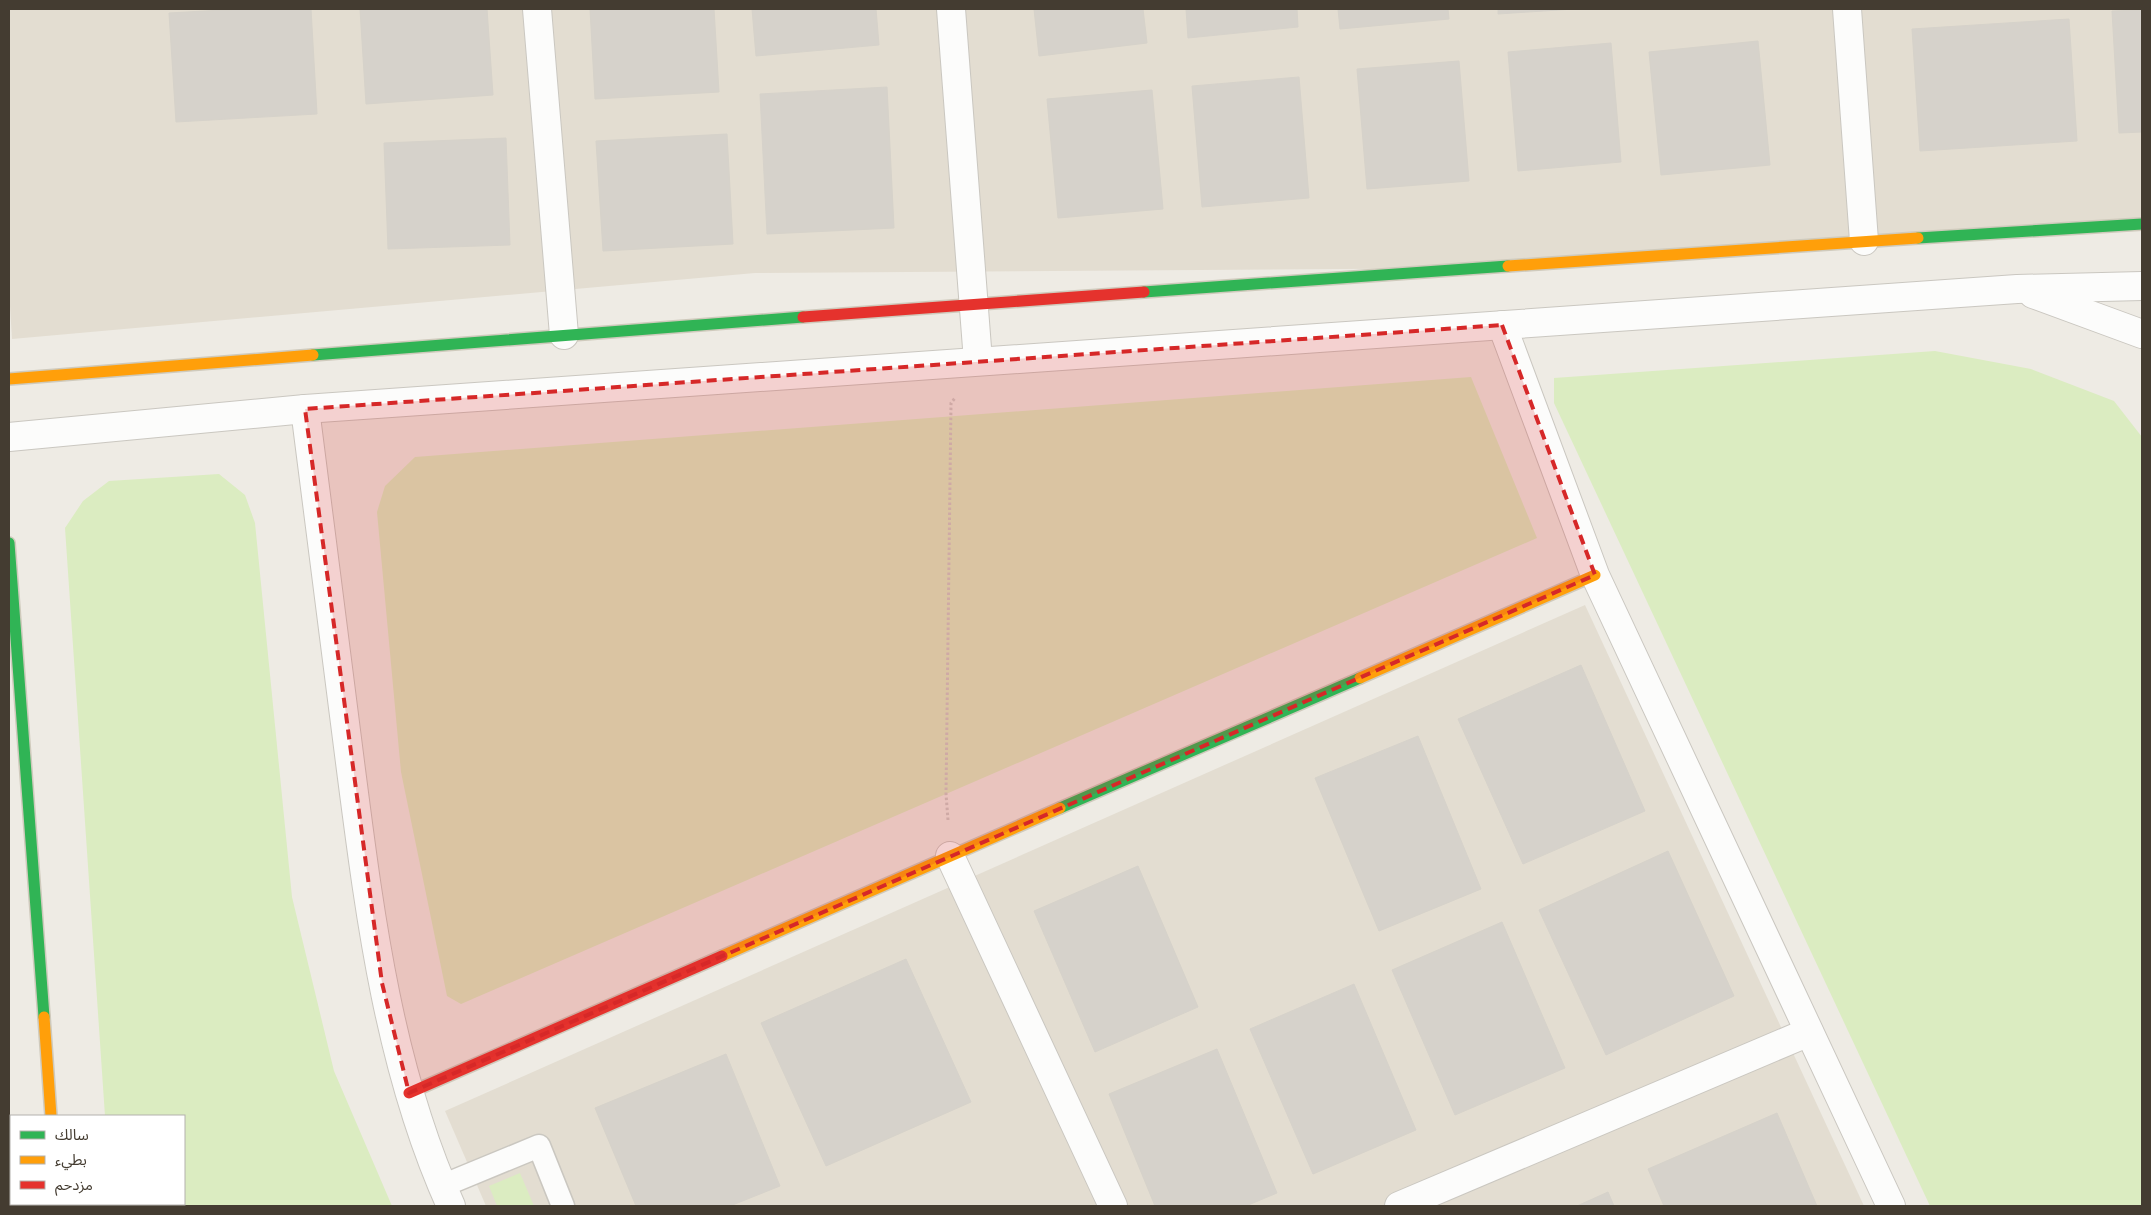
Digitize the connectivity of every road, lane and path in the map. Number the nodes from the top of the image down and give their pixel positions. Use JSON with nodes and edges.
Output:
{"nodes":[{"id":1,"x":537,"y":9,"type":"edge"},
{"id":2,"x":951,"y":9,"type":"edge"},
{"id":3,"x":1847,"y":9,"type":"edge"},
{"id":4,"x":2142,"y":224,"type":"edge"},
{"id":5,"x":1864,"y":241,"type":"junction"},
{"id":6,"x":2142,"y":286,"type":"edge"},
{"id":7,"x":2017,"y":289,"type":"junction"},
{"id":8,"x":974,"y":306,"type":"junction"},
{"id":9,"x":1502,"y":325,"type":"junction"},
{"id":10,"x":2142,"y":334,"type":"edge"},
{"id":11,"x":564,"y":336,"type":"junction"},
{"id":12,"x":978,"y":361,"type":"junction"},
{"id":13,"x":9,"y":379,"type":"edge"},
{"id":14,"x":305,"y":409,"type":"junction"},
{"id":15,"x":9,"y":437,"type":"edge"},
{"id":16,"x":9,"y":544,"type":"edge"},
{"id":17,"x":1595,"y":575,"type":"junction"},
{"id":18,"x":950,"y":856,"type":"junction"},
{"id":19,"x":1809,"y":1032,"type":"junction"},
{"id":20,"x":409,"y":1093,"type":"junction"},
{"id":21,"x":50,"y":1115,"type":"edge"},
{"id":22,"x":446,"y":1196,"type":"edge"},
{"id":23,"x":1432,"y":1200,"type":"edge"},
{"id":24,"x":563,"y":1206,"type":"edge"},
{"id":25,"x":1113,"y":1206,"type":"edge"},
{"id":26,"x":1399,"y":1206,"type":"edge"},
{"id":27,"x":1890,"y":1206,"type":"edge"}],
"edges":[{"from":1,"to":11,"type":"street"},
{"from":2,"to":8,"type":"street"},
{"from":3,"to":5,"type":"street"},
{"from":4,"to":5,"type":"street"},
{"from":5,"to":8,"type":"street"},
{"from":6,"to":7,"type":"street"},
{"from":7,"to":9,"type":"street"},
{"from":7,"to":10,"type":"street"},
{"from":8,"to":11,"type":"street"},
{"from":8,"to":12,"type":"street"},
{"from":9,"to":12,"type":"street"},
{"from":9,"to":17,"type":"street"},
{"from":11,"to":13,"type":"street"},
{"from":12,"to":14,"type":"street"},
{"from":12,"to":18,"type":"path"},
{"from":14,"to":15,"type":"street"},
{"from":14,"to":20,"type":"street"},
{"from":16,"to":21,"type":"street"},
{"from":17,"to":18,"type":"street"},
{"from":17,"to":19,"type":"street"},
{"from":18,"to":20,"type":"street"},
{"from":18,"to":25,"type":"street"},
{"from":19,"to":23,"type":"street"},
{"from":19,"to":27,"type":"street"},
{"from":20,"to":22,"type":"street"},
{"from":22,"to":24,"type":"lane"},
{"from":23,"to":26,"type":"street"}]}
